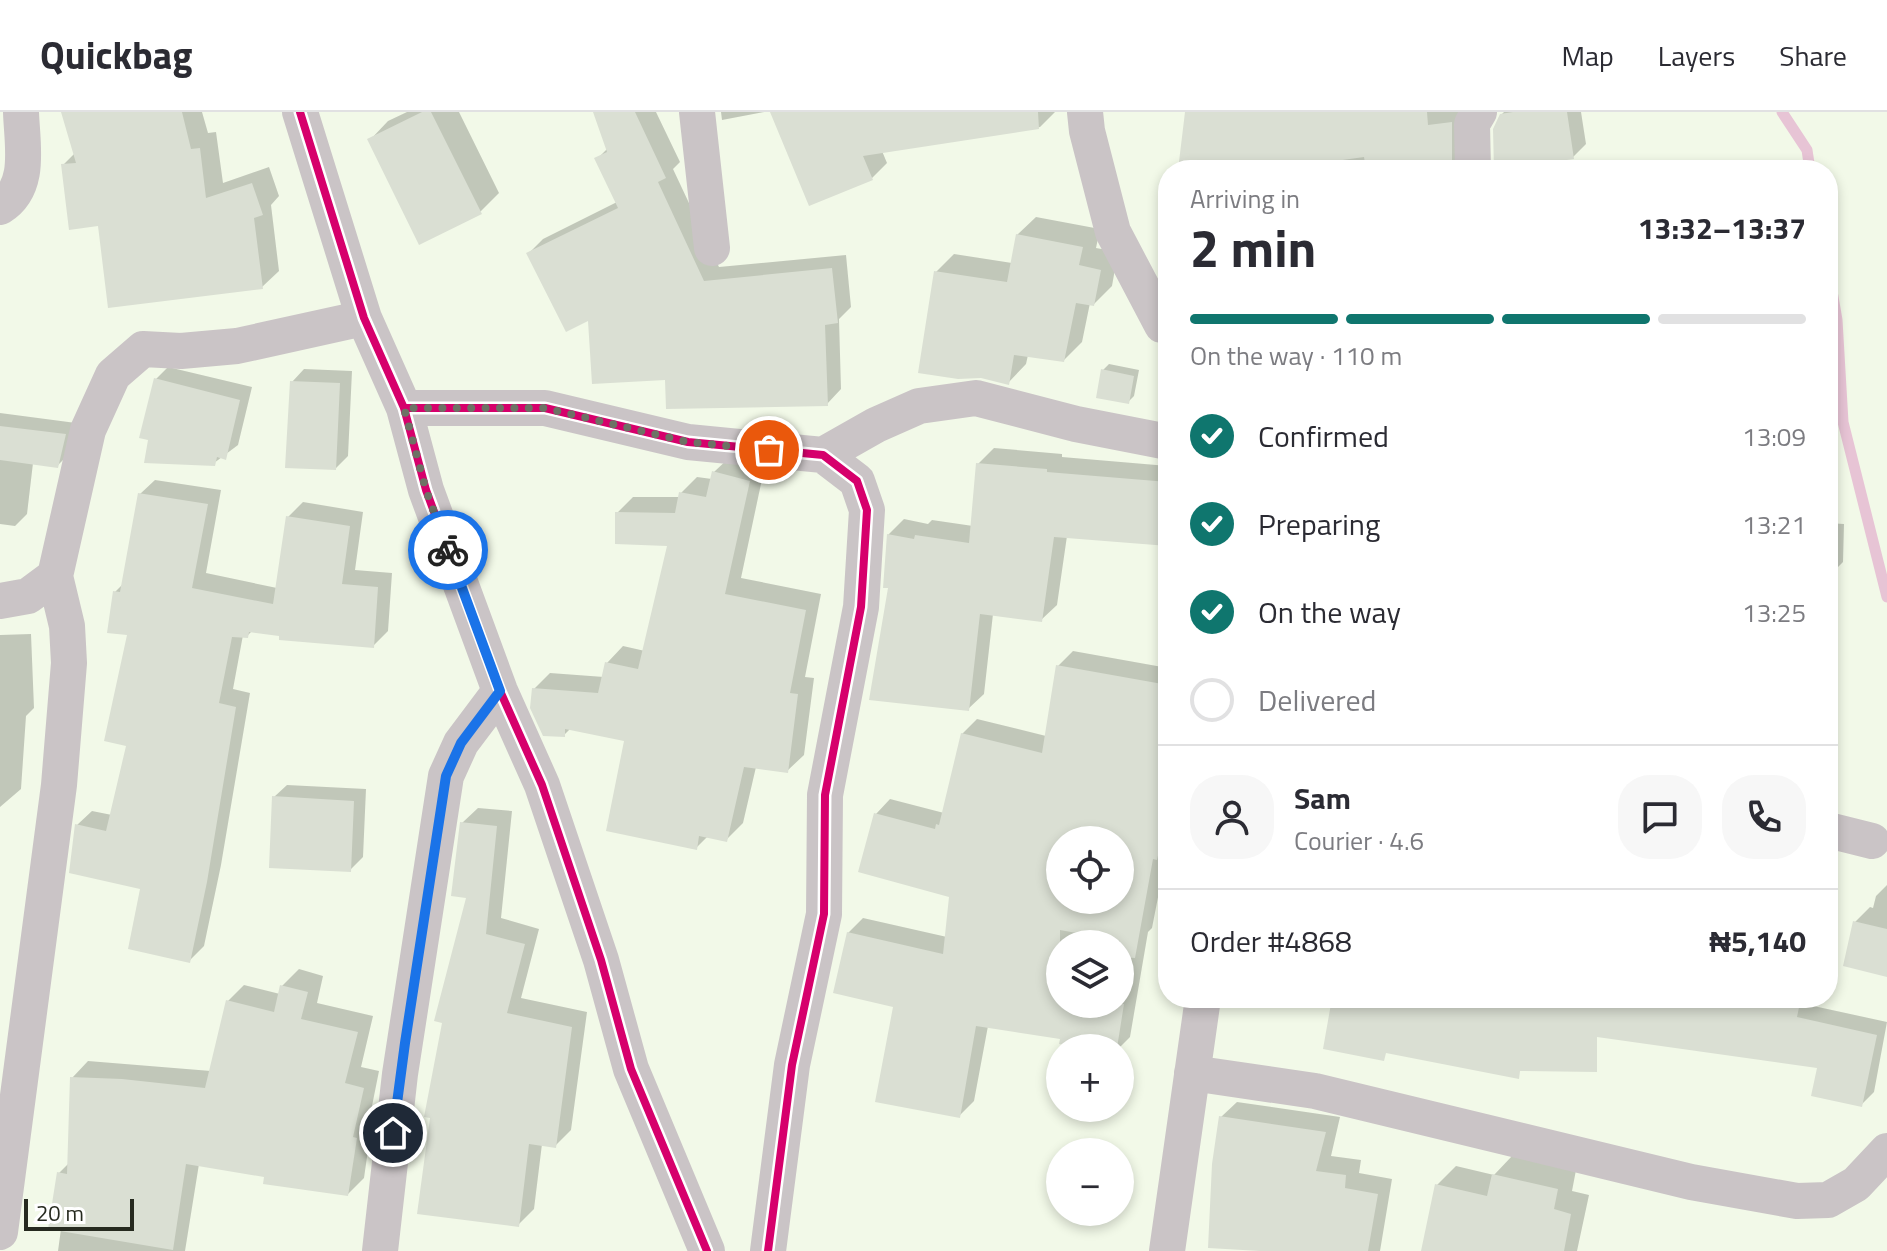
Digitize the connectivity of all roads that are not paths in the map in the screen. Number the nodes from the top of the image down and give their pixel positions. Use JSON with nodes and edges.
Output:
{"nodes":[{"id":1,"x":21,"y":112,"type":"edge"},
{"id":2,"x":300,"y":112,"type":"edge"},
{"id":3,"x":697,"y":112,"type":"edge"},
{"id":4,"x":1085,"y":112,"type":"edge"},
{"id":5,"x":1479,"y":112,"type":"edge"},
{"id":6,"x":1473,"y":160,"type":"edge"},
{"id":7,"x":0,"y":207,"type":"edge"},
{"id":8,"x":712,"y":248,"type":"dead end"},
{"id":9,"x":1158,"y":317,"type":"edge"},
{"id":10,"x":364,"y":318,"type":"junction"},
{"id":11,"x":404,"y":408,"type":"junction"},
{"id":12,"x":1158,"y":440,"type":"edge"},
{"id":13,"x":823,"y":455,"type":"junction"},
{"id":14,"x":55,"y":576,"type":"junction"},
{"id":15,"x":0,"y":601,"type":"edge"},
{"id":16,"x":500,"y":691,"type":"junction"},
{"id":17,"x":1838,"y":832,"type":"edge"},
{"id":18,"x":1872,"y":841,"type":"dead end"},
{"id":19,"x":1202,"y":1008,"type":"edge"},
{"id":20,"x":1192,"y":1073,"type":"junction"},
{"id":21,"x":1887,"y":1151,"type":"edge"},
{"id":22,"x":0,"y":1232,"type":"edge"},
{"id":23,"x":380,"y":1251,"type":"edge"},
{"id":24,"x":707,"y":1251,"type":"edge"},
{"id":25,"x":768,"y":1251,"type":"edge"},
{"id":26,"x":1167,"y":1251,"type":"edge"}],
"edges":[{"from":1,"to":7,"type":"street"},
{"from":2,"to":10,"type":"street"},
{"from":3,"to":8,"type":"street"},
{"from":4,"to":9,"type":"street"},
{"from":5,"to":6,"type":"street"},
{"from":10,"to":11,"type":"street"},
{"from":10,"to":14,"type":"street"},
{"from":11,"to":13,"type":"street"},
{"from":11,"to":16,"type":"street"},
{"from":12,"to":13,"type":"street"},
{"from":13,"to":25,"type":"street"},
{"from":14,"to":15,"type":"street"},
{"from":14,"to":22,"type":"street"},
{"from":16,"to":23,"type":"street"},
{"from":16,"to":24,"type":"street"},
{"from":17,"to":18,"type":"street"},
{"from":19,"to":20,"type":"street"},
{"from":20,"to":21,"type":"street"},
{"from":20,"to":26,"type":"street"}]}
